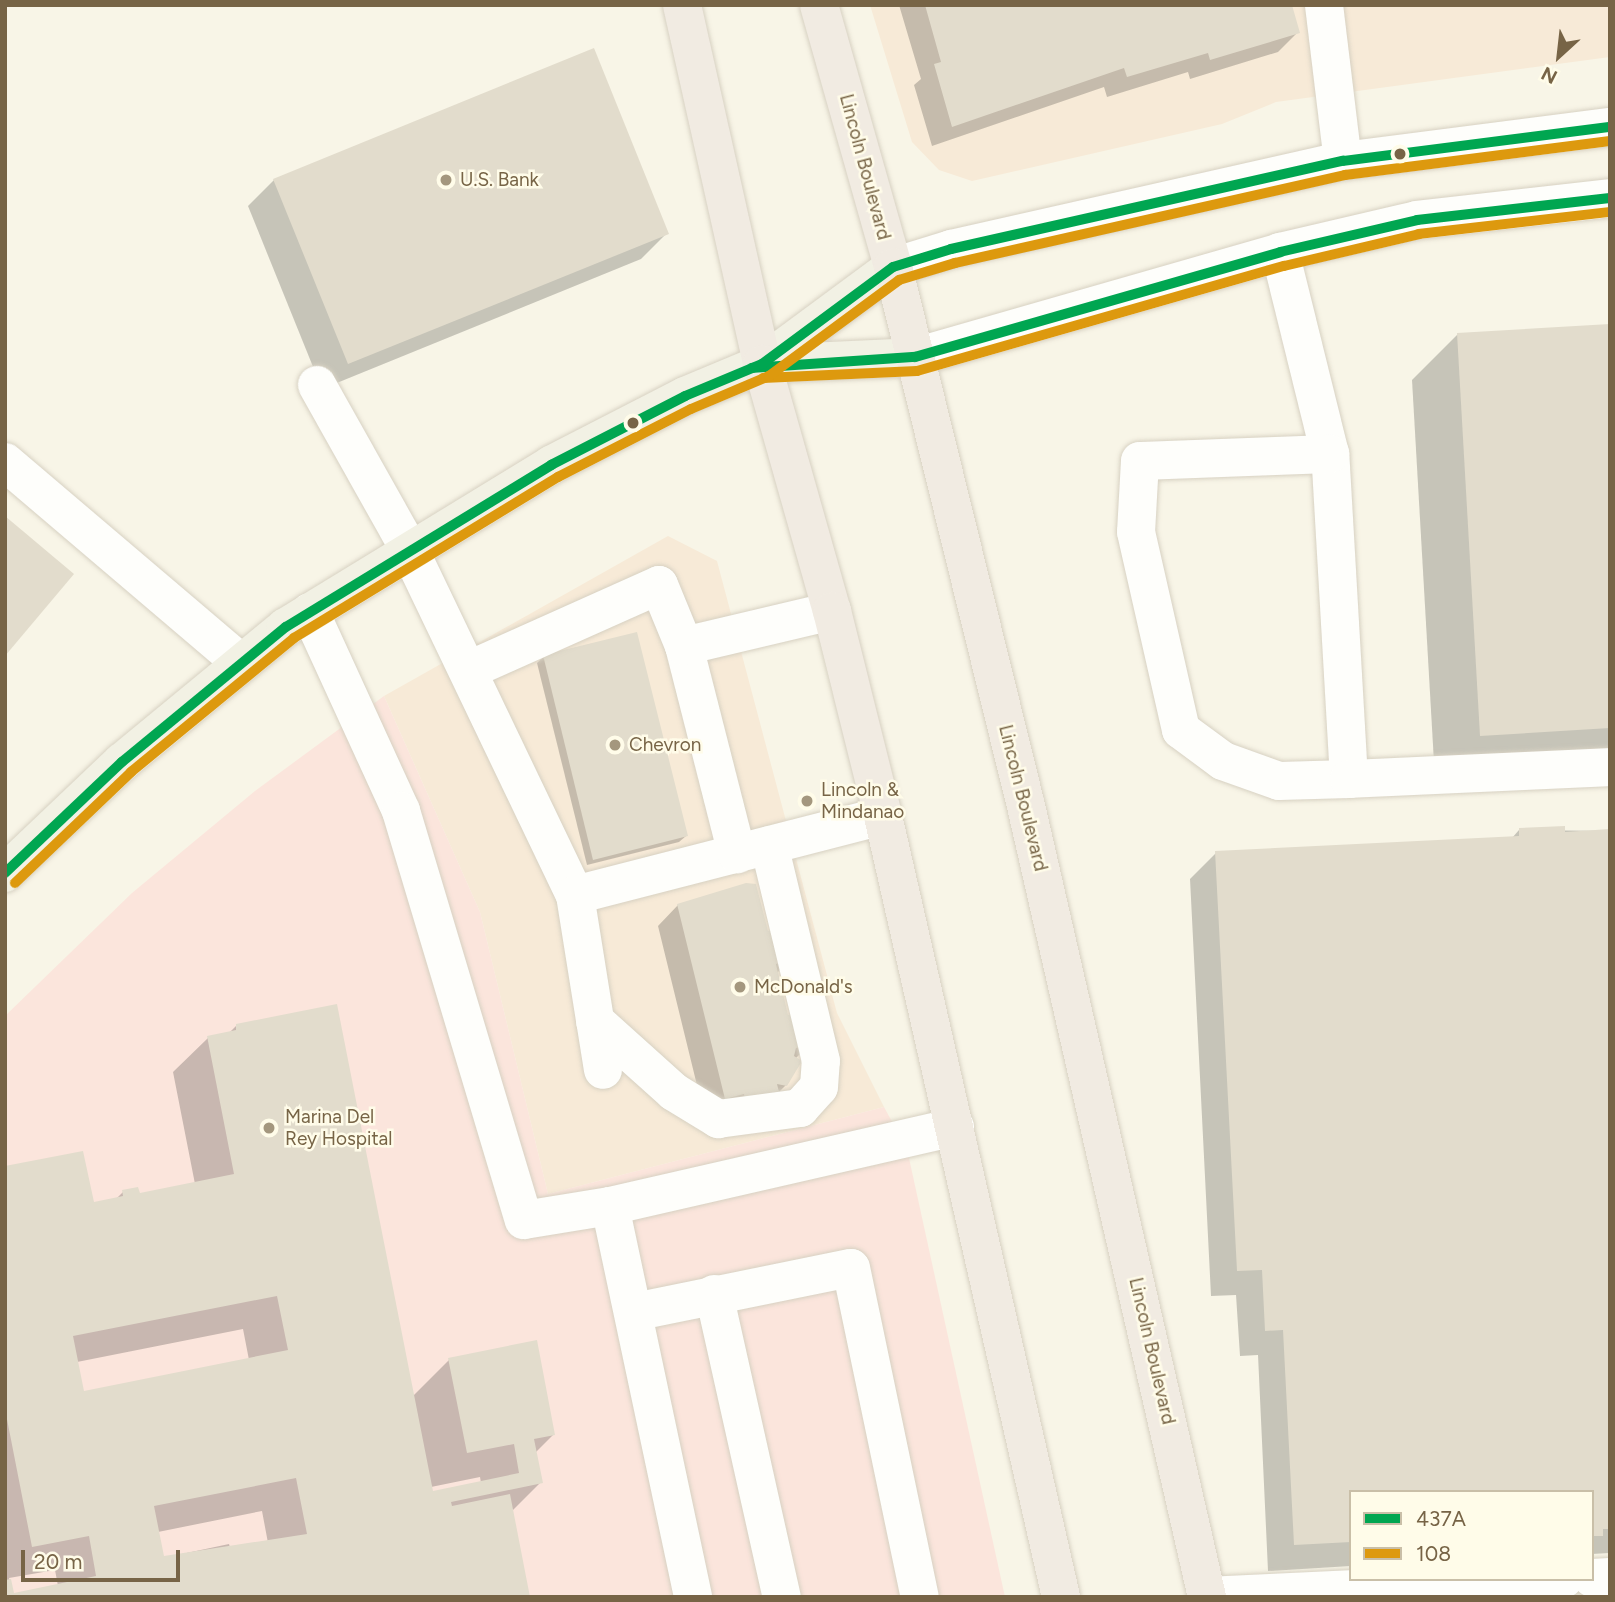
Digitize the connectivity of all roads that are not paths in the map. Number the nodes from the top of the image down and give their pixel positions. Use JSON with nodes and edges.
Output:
{"nodes":[{"id":1,"x":682,"y":5,"type":"edge"},
{"id":2,"x":818,"y":5,"type":"edge"},
{"id":3,"x":1324,"y":5,"type":"edge"},
{"id":4,"x":1610,"y":127,"type":"edge"},
{"id":5,"x":1343,"y":161,"type":"junction"},
{"id":6,"x":1610,"y":198,"type":"edge"},
{"id":7,"x":1280,"y":252,"type":"junction"},
{"id":8,"x":892,"y":267,"type":"junction"},
{"id":9,"x":915,"y":357,"type":"junction"},
{"id":10,"x":762,"y":364,"type":"junction"},
{"id":11,"x":317,"y":385,"type":"dead end"},
{"id":12,"x":1330,"y":454,"type":"junction"},
{"id":13,"x":5,"y":462,"type":"edge"},
{"id":14,"x":410,"y":551,"type":"junction"},
{"id":15,"x":832,"y":611,"type":"junction"},
{"id":16,"x":310,"y":612,"type":"junction"},
{"id":17,"x":684,"y":646,"type":"junction"},
{"id":18,"x":241,"y":663,"type":"junction"},
{"id":19,"x":470,"y":670,"type":"junction"},
{"id":20,"x":1610,"y":767,"type":"edge"},
{"id":21,"x":1349,"y":779,"type":"junction"},
{"id":22,"x":883,"y":816,"type":"junction"},
{"id":23,"x":753,"y":849,"type":"junction"},
{"id":24,"x":5,"y":873,"type":"edge"},
{"id":25,"x":575,"y":895,"type":"junction"},
{"id":26,"x":595,"y":1021,"type":"junction"},
{"id":27,"x":603,"y":1070,"type":"dead end"},
{"id":28,"x":955,"y":1127,"type":"junction"},
{"id":29,"x":610,"y":1206,"type":"junction"},
{"id":30,"x":714,"y":1294,"type":"junction"},
{"id":31,"x":634,"y":1312,"type":"junction"},
{"id":32,"x":1516,"y":1581,"type":"edge"},
{"id":33,"x":1420,"y":1591,"type":"edge"},
{"id":34,"x":1207,"y":1596,"type":"edge"},
{"id":35,"x":694,"y":1597,"type":"edge"},
{"id":36,"x":782,"y":1597,"type":"edge"},
{"id":37,"x":920,"y":1597,"type":"edge"},
{"id":38,"x":1061,"y":1597,"type":"edge"}],
"edges":[{"from":1,"to":10,"type":"highway"},
{"from":2,"to":8,"type":"highway","name":"Lincoln Boulevard"},
{"from":3,"to":5,"type":"street"},
{"from":4,"to":5,"type":"street"},
{"from":5,"to":8,"type":"street"},
{"from":6,"to":7,"type":"street"},
{"from":7,"to":9,"type":"street"},
{"from":7,"to":12,"type":"street"},
{"from":8,"to":9,"type":"highway","name":"Lincoln Boulevard"},
{"from":8,"to":10,"type":"main road"},
{"from":9,"to":10,"type":"main road"},
{"from":9,"to":34,"type":"highway","name":"Lincoln Boulevard"},
{"from":10,"to":14,"type":"main road"},
{"from":10,"to":15,"type":"highway"},
{"from":11,"to":14,"type":"street"},
{"from":12,"to":21,"type":"street"},
{"from":12,"to":21,"type":"street"},
{"from":13,"to":18,"type":"street"},
{"from":14,"to":16,"type":"main road"},
{"from":14,"to":19,"type":"street"},
{"from":15,"to":17,"type":"street"},
{"from":15,"to":22,"type":"highway"},
{"from":16,"to":18,"type":"main road"},
{"from":16,"to":29,"type":"street"},
{"from":17,"to":19,"type":"street"},
{"from":17,"to":23,"type":"street"},
{"from":18,"to":24,"type":"main road"},
{"from":19,"to":25,"type":"street"},
{"from":20,"to":21,"type":"street"},
{"from":22,"to":23,"type":"street"},
{"from":22,"to":28,"type":"highway"},
{"from":23,"to":25,"type":"street"},
{"from":23,"to":26,"type":"street"},
{"from":25,"to":26,"type":"street"},
{"from":26,"to":27,"type":"street"},
{"from":28,"to":29,"type":"street"},
{"from":28,"to":38,"type":"highway"},
{"from":29,"to":31,"type":"street"},
{"from":30,"to":31,"type":"street"},
{"from":30,"to":36,"type":"street"},
{"from":30,"to":37,"type":"street"},
{"from":31,"to":35,"type":"street"},
{"from":32,"to":33,"type":"street"},
{"from":33,"to":34,"type":"street"}]}
